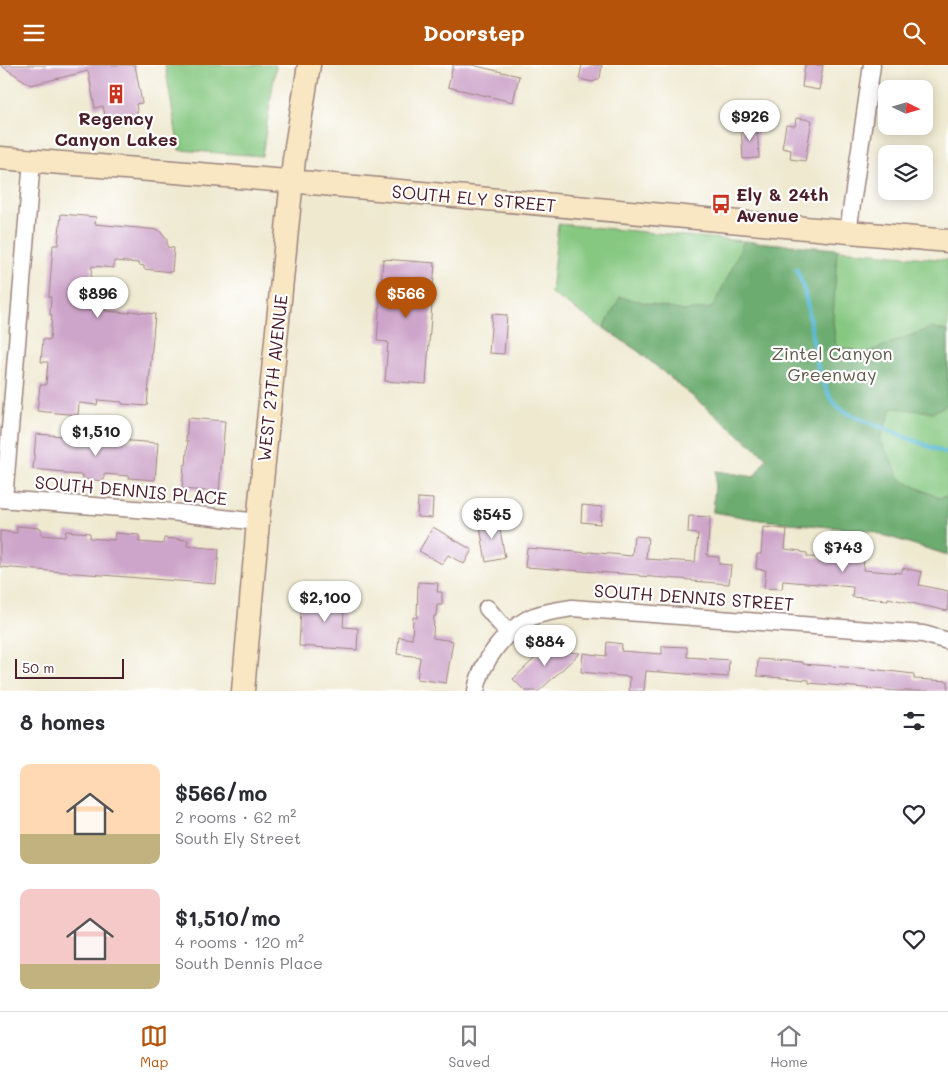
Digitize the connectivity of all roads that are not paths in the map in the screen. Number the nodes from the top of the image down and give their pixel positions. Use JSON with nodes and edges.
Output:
{"nodes":[{"id":1,"x":309,"y":65,"type":"edge"},
{"id":2,"x":872,"y":65,"type":"edge"},
{"id":3,"x":0,"y":158,"type":"edge"},
{"id":4,"x":32,"y":160,"type":"junction"},
{"id":5,"x":292,"y":181,"type":"junction"},
{"id":6,"x":848,"y":232,"type":"junction"},
{"id":7,"x":948,"y":241,"type":"edge"},
{"id":8,"x":2,"y":499,"type":"edge"},
{"id":9,"x":258,"y":521,"type":"junction"},
{"id":10,"x":487,"y":608,"type":"dead end"},
{"id":11,"x":509,"y":633,"type":"junction"},
{"id":12,"x":948,"y":641,"type":"edge"},
{"id":13,"x":243,"y":691,"type":"edge"},
{"id":14,"x":476,"y":691,"type":"edge"}],
"edges":[{"from":1,"to":5,"type":"street","name":"WEST 27TH AVENUE"},
{"from":2,"to":6,"type":"street"},
{"from":3,"to":4,"type":"street","name":"SOUTH ELY STREET"},
{"from":4,"to":5,"type":"street","name":"SOUTH ELY STREET"},
{"from":4,"to":8,"type":"street"},
{"from":5,"to":6,"type":"street","name":"SOUTH ELY STREET"},
{"from":5,"to":9,"type":"street","name":"WEST 27TH AVENUE"},
{"from":6,"to":7,"type":"street","name":"SOUTH ELY STREET"},
{"from":8,"to":9,"type":"street","name":"SOUTH DENNIS PLACE"},
{"from":9,"to":13,"type":"street","name":"WEST 27TH AVENUE"},
{"from":10,"to":11,"type":"street"},
{"from":11,"to":12,"type":"street","name":"SOUTH DENNIS STREET"},
{"from":11,"to":14,"type":"street","name":"SOUTH DENNIS STREET"}]}
